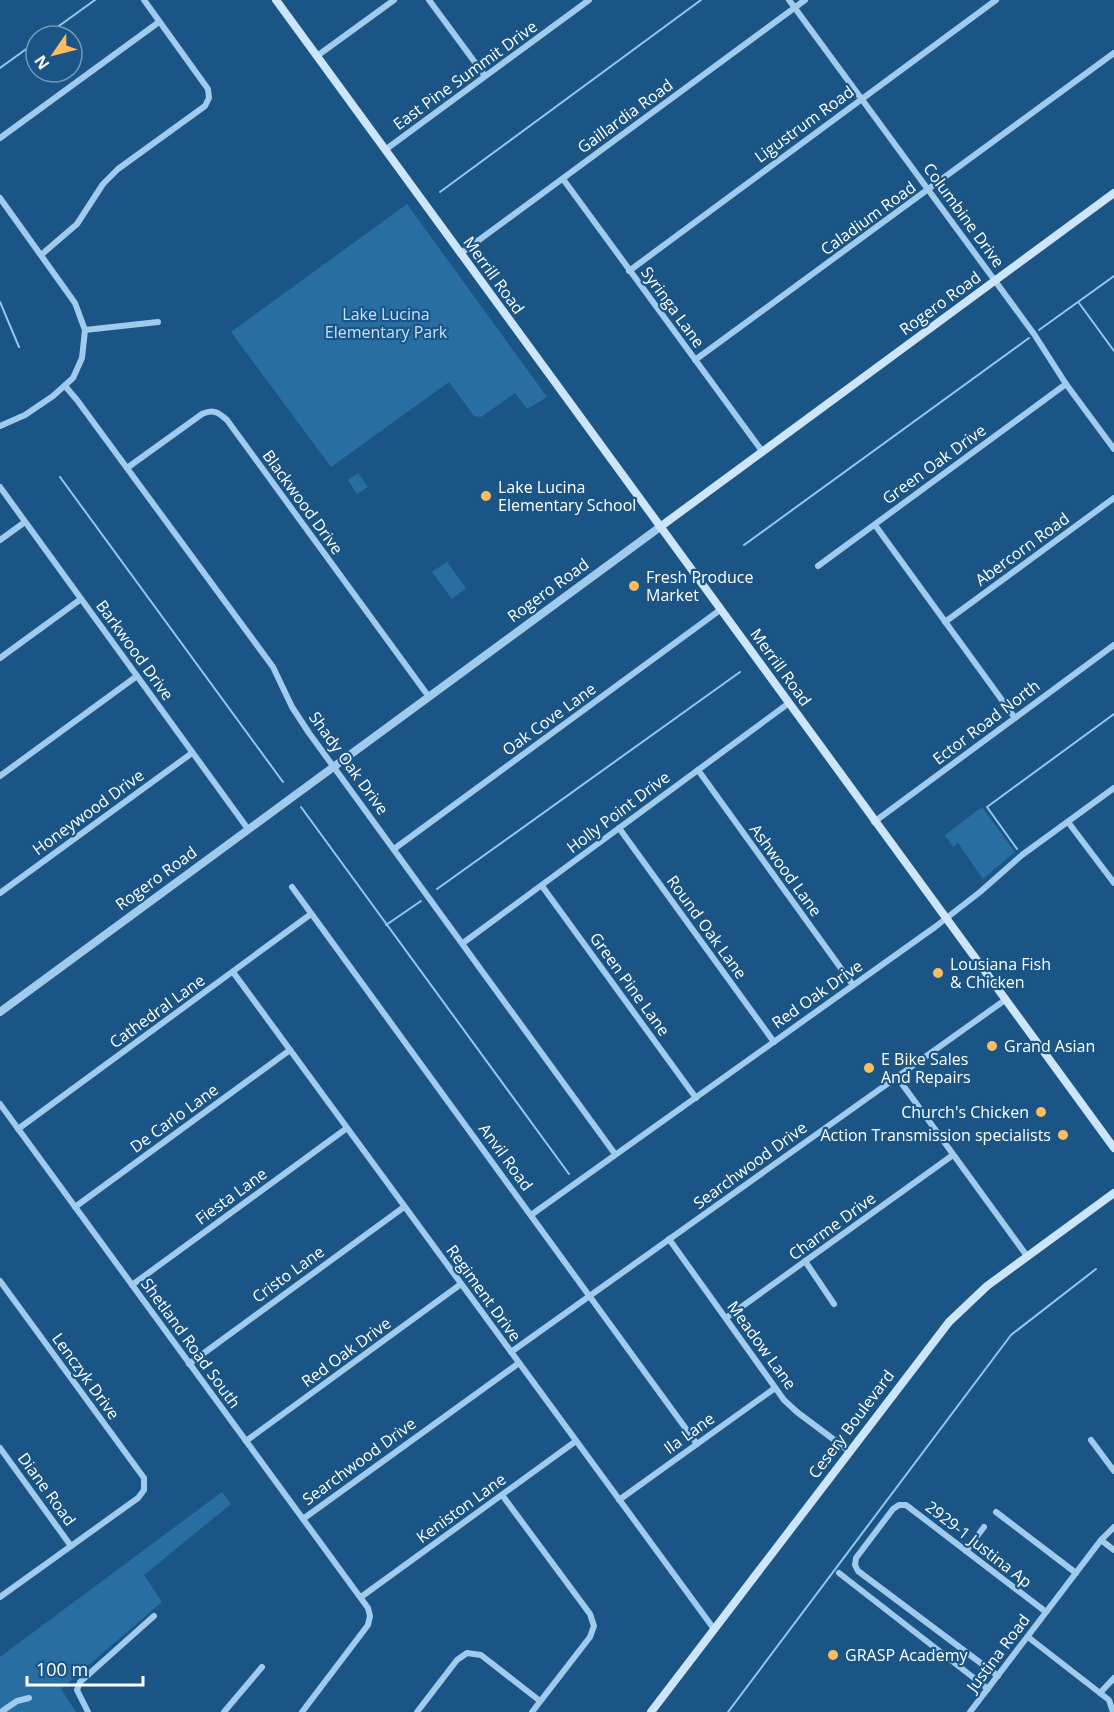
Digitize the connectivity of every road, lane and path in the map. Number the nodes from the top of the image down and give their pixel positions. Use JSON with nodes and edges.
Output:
{"nodes":[{"id":1,"x":144,"y":0,"type":"edge"},
{"id":2,"x":276,"y":0,"type":"edge"},
{"id":3,"x":394,"y":0,"type":"edge"},
{"id":4,"x":429,"y":0,"type":"edge"},
{"id":5,"x":589,"y":0,"type":"edge"},
{"id":6,"x":789,"y":0,"type":"edge"},
{"id":7,"x":805,"y":0,"type":"edge"},
{"id":8,"x":996,"y":0,"type":"edge"},
{"id":9,"x":795,"y":8,"type":"junction"},
{"id":10,"x":159,"y":22,"type":"junction"},
{"id":11,"x":1114,"y":53,"type":"edge"},
{"id":12,"x":317,"y":56,"type":"junction"},
{"id":13,"x":485,"y":76,"type":"junction"},
{"id":14,"x":862,"y":99,"type":"junction"},
{"id":15,"x":0,"y":138,"type":"edge"},
{"id":16,"x":385,"y":150,"type":"junction"},
{"id":17,"x":562,"y":179,"type":"junction"},
{"id":18,"x":929,"y":190,"type":"junction"},
{"id":19,"x":1114,"y":193,"type":"edge"},
{"id":20,"x":0,"y":198,"type":"edge"},
{"id":21,"x":460,"y":254,"type":"junction"},
{"id":22,"x":41,"y":255,"type":"junction"},
{"id":23,"x":629,"y":271,"type":"junction"},
{"id":24,"x":995,"y":281,"type":"junction"},
{"id":25,"x":158,"y":322,"type":"dead end"},
{"id":26,"x":85,"y":330,"type":"junction"},
{"id":27,"x":695,"y":360,"type":"junction"},
{"id":28,"x":1066,"y":384,"type":"junction"},
{"id":29,"x":65,"y":386,"type":"junction"},
{"id":30,"x":0,"y":426,"type":"edge"},
{"id":31,"x":1114,"y":449,"type":"edge"},
{"id":32,"x":762,"y":451,"type":"junction"},
{"id":33,"x":128,"y":468,"type":"junction"},
{"id":34,"x":0,"y":488,"type":"edge"},
{"id":35,"x":1114,"y":498,"type":"edge"},
{"id":36,"x":25,"y":522,"type":"junction"},
{"id":37,"x":874,"y":525,"type":"junction"},
{"id":38,"x":660,"y":527,"type":"junction"},
{"id":39,"x":0,"y":540,"type":"edge"},
{"id":40,"x":818,"y":566,"type":"dead end"},
{"id":41,"x":81,"y":599,"type":"junction"},
{"id":42,"x":720,"y":610,"type":"junction"},
{"id":43,"x":945,"y":622,"type":"junction"},
{"id":44,"x":1114,"y":645,"type":"edge"},
{"id":45,"x":0,"y":658,"type":"edge"},
{"id":46,"x":137,"y":676,"type":"junction"},
{"id":47,"x":429,"y":697,"type":"junction"},
{"id":48,"x":789,"y":703,"type":"junction"},
{"id":49,"x":1014,"y":718,"type":"junction"},
{"id":50,"x":192,"y":753,"type":"junction"},
{"id":51,"x":333,"y":766,"type":"junction"},
{"id":52,"x":698,"y":770,"type":"junction"},
{"id":53,"x":0,"y":776,"type":"edge"},
{"id":54,"x":1114,"y":788,"type":"edge"},
{"id":55,"x":874,"y":822,"type":"junction"},
{"id":56,"x":1068,"y":822,"type":"junction"},
{"id":57,"x":619,"y":828,"type":"junction"},
{"id":58,"x":248,"y":829,"type":"junction"},
{"id":59,"x":394,"y":849,"type":"junction"},
{"id":60,"x":1114,"y":883,"type":"edge"},
{"id":61,"x":542,"y":886,"type":"junction"},
{"id":62,"x":292,"y":887,"type":"dead end"},
{"id":63,"x":0,"y":893,"type":"edge"},
{"id":64,"x":311,"y":914,"type":"junction"},
{"id":65,"x":946,"y":919,"type":"junction"},
{"id":66,"x":463,"y":943,"type":"junction"},
{"id":67,"x":233,"y":972,"type":"junction"},
{"id":68,"x":853,"y":985,"type":"junction"},
{"id":69,"x":1005,"y":1000,"type":"junction"},
{"id":70,"x":0,"y":1012,"type":"edge"},
{"id":71,"x":774,"y":1042,"type":"junction"},
{"id":72,"x":290,"y":1050,"type":"junction"},
{"id":73,"x":897,"y":1077,"type":"junction"},
{"id":74,"x":696,"y":1098,"type":"junction"},
{"id":75,"x":0,"y":1104,"type":"edge"},
{"id":76,"x":18,"y":1128,"type":"junction"},
{"id":77,"x":347,"y":1128,"type":"junction"},
{"id":78,"x":1114,"y":1148,"type":"edge"},
{"id":79,"x":615,"y":1154,"type":"junction"},
{"id":80,"x":953,"y":1155,"type":"junction"},
{"id":81,"x":1114,"y":1192,"type":"edge"},
{"id":82,"x":75,"y":1207,"type":"junction"},
{"id":83,"x":404,"y":1207,"type":"junction"},
{"id":84,"x":531,"y":1215,"type":"junction"},
{"id":85,"x":669,"y":1239,"type":"junction"},
{"id":86,"x":1027,"y":1256,"type":"junction"},
{"id":87,"x":805,"y":1261,"type":"junction"},
{"id":88,"x":0,"y":1281,"type":"edge"},
{"id":89,"x":461,"y":1284,"type":"junction"},
{"id":90,"x":132,"y":1285,"type":"junction"},
{"id":91,"x":590,"y":1296,"type":"junction"},
{"id":92,"x":834,"y":1304,"type":"dead end"},
{"id":93,"x":726,"y":1318,"type":"junction"},
{"id":94,"x":511,"y":1352,"type":"junction"},
{"id":95,"x":519,"y":1363,"type":"junction"},
{"id":96,"x":189,"y":1364,"type":"junction"},
{"id":97,"x":775,"y":1388,"type":"junction"},
{"id":98,"x":1091,"y":1440,"type":"dead end"},
{"id":99,"x":246,"y":1441,"type":"junction"},
{"id":100,"x":576,"y":1441,"type":"junction"},
{"id":101,"x":697,"y":1444,"type":"junction"},
{"id":102,"x":0,"y":1448,"type":"edge"},
{"id":103,"x":849,"y":1451,"type":"junction"},
{"id":104,"x":1114,"y":1471,"type":"edge"},
{"id":105,"x":502,"y":1496,"type":"junction"},
{"id":106,"x":619,"y":1500,"type":"junction"},
{"id":107,"x":996,"y":1512,"type":"dead end"},
{"id":108,"x":303,"y":1518,"type":"junction"},
{"id":109,"x":984,"y":1527,"type":"dead end"},
{"id":110,"x":1114,"y":1527,"type":"edge"},
{"id":111,"x":1101,"y":1540,"type":"junction"},
{"id":112,"x":71,"y":1546,"type":"junction"},
{"id":113,"x":1114,"y":1550,"type":"edge"},
{"id":114,"x":966,"y":1551,"type":"junction"},
{"id":115,"x":839,"y":1573,"type":"dead end"},
{"id":116,"x":1076,"y":1573,"type":"junction"},
{"id":117,"x":0,"y":1597,"type":"edge"},
{"id":118,"x":361,"y":1598,"type":"junction"},
{"id":119,"x":1046,"y":1612,"type":"junction"},
{"id":120,"x":154,"y":1616,"type":"dead end"},
{"id":121,"x":714,"y":1629,"type":"junction"},
{"id":122,"x":1028,"y":1637,"type":"junction"},
{"id":123,"x":262,"y":1667,"type":"dead end"},
{"id":124,"x":998,"y":1676,"type":"junction"},
{"id":125,"x":1114,"y":1677,"type":"edge"},
{"id":126,"x":988,"y":1689,"type":"junction"},
{"id":127,"x":1100,"y":1693,"type":"junction"},
{"id":128,"x":30,"y":1698,"type":"dead end"},
{"id":129,"x":540,"y":1701,"type":"junction"},
{"id":130,"x":1,"y":1712,"type":"edge"},
{"id":131,"x":88,"y":1712,"type":"edge"},
{"id":132,"x":224,"y":1712,"type":"edge"},
{"id":133,"x":302,"y":1712,"type":"edge"},
{"id":134,"x":417,"y":1712,"type":"edge"},
{"id":135,"x":532,"y":1712,"type":"edge"},
{"id":136,"x":651,"y":1712,"type":"edge"},
{"id":137,"x":970,"y":1712,"type":"edge"},
{"id":138,"x":1113,"y":1712,"type":"edge"}],
"edges":[{"from":1,"to":10,"type":"street"},
{"from":2,"to":12,"type":"main road","name":"Merrill Road"},
{"from":3,"to":12,"type":"street"},
{"from":4,"to":13,"type":"street"},
{"from":5,"to":13,"type":"street","name":"East Pine Summit Drive"},
{"from":6,"to":9,"type":"street","name":"Columbine Drive"},
{"from":7,"to":9,"type":"street","name":"Gaillardia Road"},
{"from":8,"to":14,"type":"street","name":"Ligustrum Road"},
{"from":9,"to":14,"type":"street","name":"Columbine Drive"},
{"from":9,"to":17,"type":"street","name":"Gaillardia Road"},
{"from":10,"to":15,"type":"street"},
{"from":10,"to":22,"type":"street"},
{"from":11,"to":18,"type":"street","name":"Caladium Road"},
{"from":12,"to":16,"type":"main road","name":"Merrill Road"},
{"from":13,"to":16,"type":"street","name":"East Pine Summit Drive"},
{"from":14,"to":18,"type":"street","name":"Columbine Drive"},
{"from":14,"to":23,"type":"street","name":"Ligustrum Road"},
{"from":16,"to":21,"type":"main road","name":"Merrill Road"},
{"from":17,"to":21,"type":"street","name":"Gaillardia Road"},
{"from":17,"to":23,"type":"street","name":"Syringa Lane"},
{"from":18,"to":24,"type":"street","name":"Columbine Drive"},
{"from":18,"to":27,"type":"street","name":"Caladium Road"},
{"from":19,"to":24,"type":"main road","name":"Rogero Road"},
{"from":20,"to":22,"type":"street"},
{"from":21,"to":38,"type":"main road","name":"Merrill Road"},
{"from":22,"to":26,"type":"street"},
{"from":23,"to":27,"type":"street","name":"Syringa Lane"},
{"from":24,"to":28,"type":"street","name":"Columbine Drive"},
{"from":24,"to":32,"type":"main road","name":"Rogero Road"},
{"from":25,"to":26,"type":"street"},
{"from":26,"to":29,"type":"street"},
{"from":27,"to":32,"type":"street","name":"Syringa Lane"},
{"from":28,"to":31,"type":"street","name":"Columbine Drive"},
{"from":28,"to":37,"type":"street","name":"Green Oak Drive"},
{"from":29,"to":30,"type":"street"},
{"from":29,"to":33,"type":"street","name":"Shady Oak Drive"},
{"from":32,"to":38,"type":"main road","name":"Rogero Road"},
{"from":33,"to":47,"type":"street","name":"Blackwood Drive"},
{"from":33,"to":51,"type":"street","name":"Shady Oak Drive"},
{"from":34,"to":36,"type":"street","name":"Barkwood Drive"},
{"from":35,"to":43,"type":"street","name":"Abercorn Road"},
{"from":36,"to":39,"type":"street"},
{"from":36,"to":41,"type":"street","name":"Barkwood Drive"},
{"from":37,"to":40,"type":"street","name":"Green Oak Drive"},
{"from":37,"to":43,"type":"street"},
{"from":38,"to":42,"type":"main road","name":"Merrill Road"},
{"from":38,"to":47,"type":"street","name":"Rogero Road"},
{"from":41,"to":45,"type":"street"},
{"from":41,"to":46,"type":"street","name":"Barkwood Drive"},
{"from":42,"to":48,"type":"main road","name":"Merrill Road"},
{"from":42,"to":59,"type":"street","name":"Oak Cove Lane"},
{"from":43,"to":49,"type":"street"},
{"from":44,"to":49,"type":"street","name":"Ector Road North"},
{"from":46,"to":50,"type":"street","name":"Barkwood Drive"},
{"from":46,"to":53,"type":"street"},
{"from":47,"to":51,"type":"street","name":"Rogero Road"},
{"from":48,"to":52,"type":"street","name":"Holly Point Drive"},
{"from":48,"to":55,"type":"main road","name":"Merrill Road"},
{"from":49,"to":55,"type":"street","name":"Ector Road North"},
{"from":50,"to":58,"type":"street","name":"Barkwood Drive"},
{"from":50,"to":63,"type":"street","name":"Honeywood Drive"},
{"from":51,"to":58,"type":"street","name":"Rogero Road"},
{"from":51,"to":59,"type":"street","name":"Shady Oak Drive"},
{"from":52,"to":57,"type":"street","name":"Holly Point Drive"},
{"from":52,"to":68,"type":"street","name":"Ashwood Lane"},
{"from":54,"to":56,"type":"street","name":"Red Oak Drive"},
{"from":55,"to":65,"type":"main road","name":"Merrill Road"},
{"from":56,"to":60,"type":"street"},
{"from":56,"to":65,"type":"street","name":"Red Oak Drive"},
{"from":57,"to":61,"type":"street","name":"Holly Point Drive"},
{"from":57,"to":71,"type":"street","name":"Round Oak Lane"},
{"from":58,"to":70,"type":"street","name":"Rogero Road"},
{"from":59,"to":66,"type":"street","name":"Shady Oak Drive"},
{"from":61,"to":66,"type":"street","name":"Holly Point Drive"},
{"from":61,"to":74,"type":"street","name":"Green Pine Lane"},
{"from":62,"to":64,"type":"street","name":"Anvil Road"},
{"from":64,"to":67,"type":"street","name":"Cathedral Lane"},
{"from":64,"to":84,"type":"street","name":"Anvil Road"},
{"from":65,"to":68,"type":"street","name":"Red Oak Drive"},
{"from":65,"to":69,"type":"main road","name":"Merrill Road"},
{"from":66,"to":79,"type":"street","name":"Shady Oak Drive"},
{"from":67,"to":72,"type":"street","name":"Regiment Drive"},
{"from":67,"to":76,"type":"street","name":"Cathedral Lane"},
{"from":68,"to":71,"type":"street","name":"Red Oak Drive"},
{"from":69,"to":73,"type":"street","name":"Searchwood Drive"},
{"from":69,"to":78,"type":"main road","name":"Merrill Road"},
{"from":71,"to":74,"type":"street","name":"Red Oak Drive"},
{"from":72,"to":77,"type":"street","name":"Regiment Drive"},
{"from":72,"to":82,"type":"street","name":"De Carlo Lane"},
{"from":73,"to":80,"type":"street"},
{"from":73,"to":85,"type":"street","name":"Searchwood Drive"},
{"from":74,"to":79,"type":"street","name":"Red Oak Drive"},
{"from":75,"to":76,"type":"street","name":"Shetland Road South"},
{"from":76,"to":82,"type":"street","name":"Shetland Road South"},
{"from":77,"to":83,"type":"street","name":"Regiment Drive"},
{"from":77,"to":90,"type":"street","name":"Fiesta Lane"},
{"from":79,"to":84,"type":"street","name":"Red Oak Drive"},
{"from":80,"to":86,"type":"street"},
{"from":80,"to":87,"type":"street","name":"Charme Drive"},
{"from":81,"to":86,"type":"main road","name":"Cesery Boulevard"},
{"from":82,"to":90,"type":"street","name":"Shetland Road South"},
{"from":83,"to":89,"type":"street","name":"Regiment Drive"},
{"from":83,"to":96,"type":"street","name":"Cristo Lane"},
{"from":84,"to":91,"type":"street","name":"Anvil Road"},
{"from":85,"to":91,"type":"street","name":"Searchwood Drive"},
{"from":85,"to":93,"type":"street","name":"Meadow Lane"},
{"from":86,"to":103,"type":"main road","name":"Cesery Boulevard"},
{"from":87,"to":92,"type":"street"},
{"from":87,"to":93,"type":"street","name":"Charme Drive"},
{"from":88,"to":112,"type":"street","name":"Lenczyk Drive"},
{"from":89,"to":94,"type":"street","name":"Regiment Drive"},
{"from":89,"to":99,"type":"street","name":"Red Oak Drive"},
{"from":90,"to":96,"type":"street","name":"Shetland Road South"},
{"from":91,"to":94,"type":"street","name":"Searchwood Drive"},
{"from":91,"to":101,"type":"street","name":"Anvil Road"},
{"from":93,"to":97,"type":"street","name":"Meadow Lane"},
{"from":94,"to":95,"type":"street","name":"Regiment Drive"},
{"from":95,"to":100,"type":"street","name":"Regiment Drive"},
{"from":95,"to":108,"type":"street","name":"Searchwood Drive"},
{"from":96,"to":99,"type":"street","name":"Shetland Road South"},
{"from":97,"to":101,"type":"street","name":"Ila Lane"},
{"from":97,"to":103,"type":"street","name":"Meadow Lane"},
{"from":98,"to":104,"type":"street"},
{"from":99,"to":108,"type":"street","name":"Shetland Road South"},
{"from":100,"to":105,"type":"street","name":"Keniston Lane"},
{"from":100,"to":106,"type":"street","name":"Regiment Drive"},
{"from":101,"to":106,"type":"street","name":"Ila Lane"},
{"from":102,"to":112,"type":"street","name":"Diane Road"},
{"from":103,"to":121,"type":"main road","name":"Cesery Boulevard"},
{"from":105,"to":118,"type":"street","name":"Keniston Lane"},
{"from":105,"to":129,"type":"street"},
{"from":106,"to":121,"type":"street","name":"Regiment Drive"},
{"from":107,"to":116,"type":"street"},
{"from":108,"to":118,"type":"street","name":"Shetland Road South"},
{"from":109,"to":114,"type":"street"},
{"from":110,"to":111,"type":"street","name":"Justina Road"},
{"from":111,"to":113,"type":"street"},
{"from":111,"to":116,"type":"street","name":"Justina Road"},
{"from":112,"to":117,"type":"street"},
{"from":114,"to":119,"type":"street","name":"2929-1 Justina Ap"},
{"from":114,"to":124,"type":"street","name":"2929-1 Justina Ap"},
{"from":115,"to":126,"type":"street"},
{"from":116,"to":119,"type":"street","name":"Justina Road"},
{"from":118,"to":133,"type":"street"},
{"from":119,"to":122,"type":"street","name":"Justina Road"},
{"from":120,"to":131,"type":"street"},
{"from":121,"to":136,"type":"main road","name":"Cesery Boulevard"},
{"from":122,"to":124,"type":"street","name":"Justina Road"},
{"from":122,"to":127,"type":"street"},
{"from":123,"to":132,"type":"street"},
{"from":124,"to":126,"type":"street","name":"Justina Road"},
{"from":125,"to":127,"type":"street"},
{"from":126,"to":137,"type":"street","name":"Justina Road"},
{"from":127,"to":138,"type":"street"},
{"from":128,"to":130,"type":"street"},
{"from":129,"to":134,"type":"street"},
{"from":129,"to":135,"type":"street"}]}
